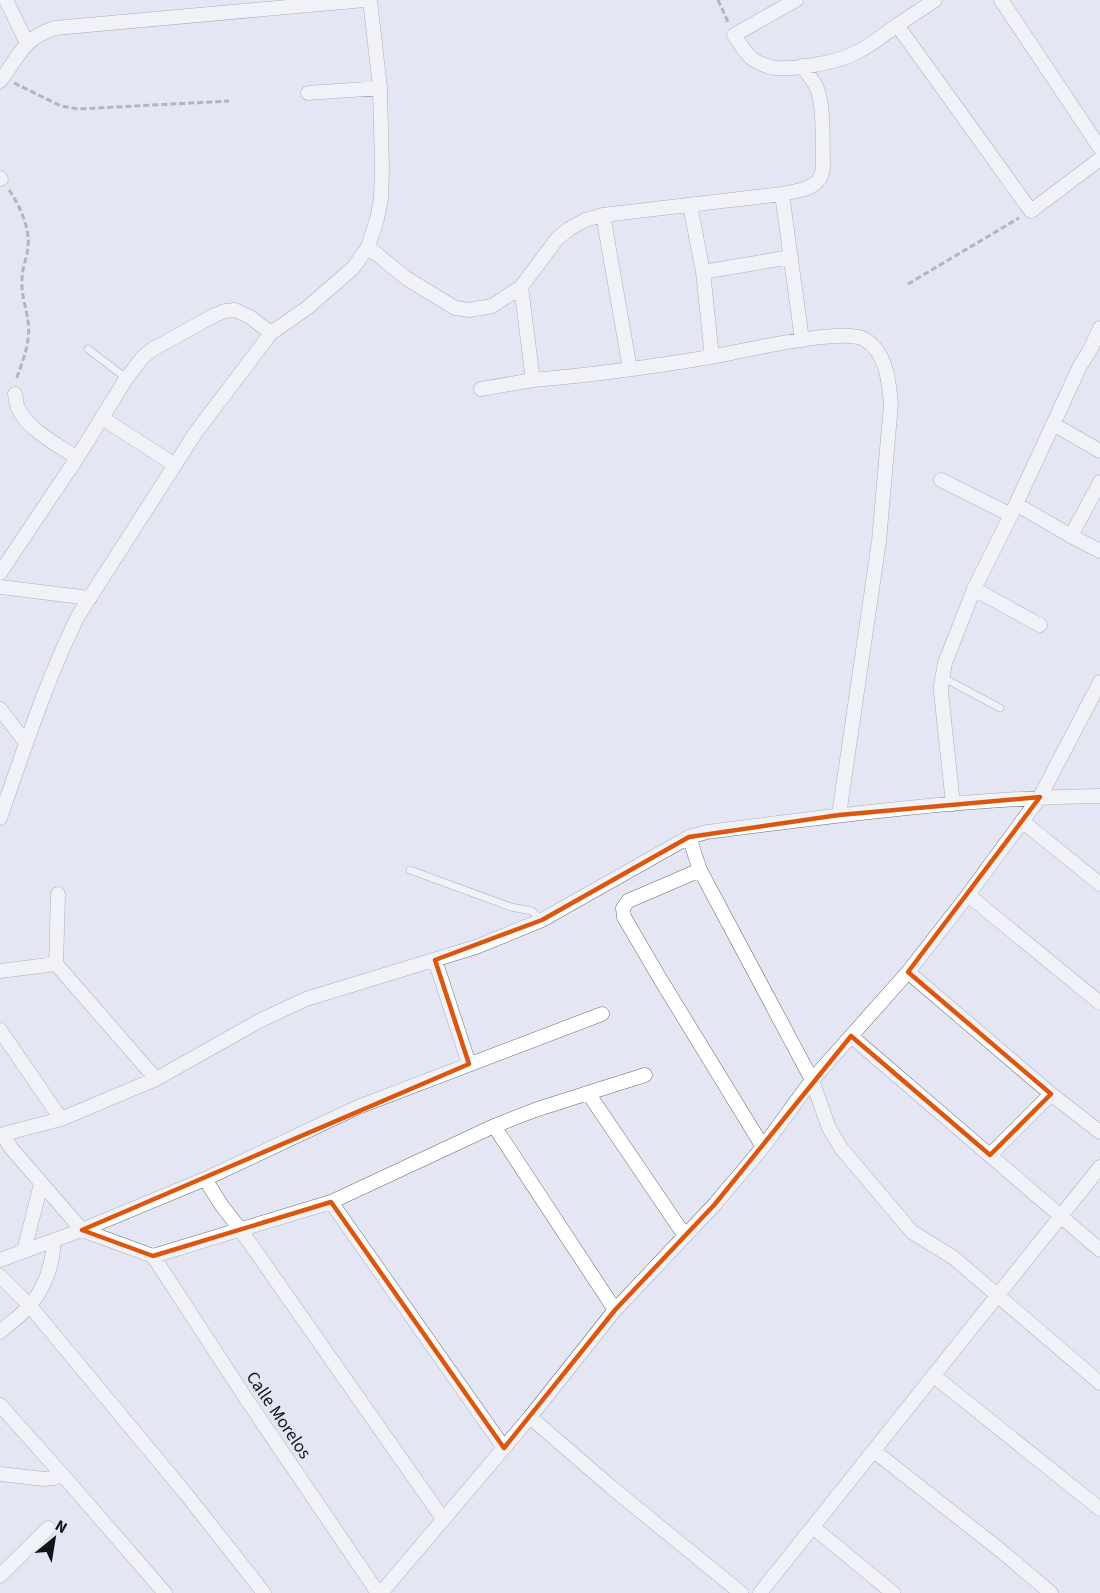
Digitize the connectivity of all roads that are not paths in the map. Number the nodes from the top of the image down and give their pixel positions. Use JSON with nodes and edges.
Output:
{"nodes":[{"id":1,"x":6,"y":0,"type":"edge"},
{"id":2,"x":367,"y":0,"type":"edge"},
{"id":3,"x":796,"y":0,"type":"edge"},
{"id":4,"x":935,"y":0,"type":"edge"},
{"id":5,"x":1000,"y":0,"type":"edge"},
{"id":6,"x":897,"y":25,"type":"junction"},
{"id":7,"x":27,"y":43,"type":"junction"},
{"id":8,"x":802,"y":66,"type":"junction"},
{"id":9,"x":2,"y":79,"type":"edge"},
{"id":10,"x":380,"y":88,"type":"junction"},
{"id":11,"x":308,"y":93,"type":"dead end"},
{"id":12,"x":1100,"y":148,"type":"edge"},
{"id":13,"x":1100,"y":159,"type":"edge"},
{"id":14,"x":782,"y":194,"type":"junction"},
{"id":15,"x":690,"y":205,"type":"junction"},
{"id":16,"x":603,"y":215,"type":"junction"},
{"id":17,"x":368,"y":247,"type":"junction"},
{"id":18,"x":791,"y":257,"type":"junction"},
{"id":19,"x":704,"y":272,"type":"junction"},
{"id":20,"x":521,"y":287,"type":"junction"},
{"id":21,"x":1100,"y":328,"type":"edge"},
{"id":22,"x":272,"y":333,"type":"junction"},
{"id":23,"x":802,"y":340,"type":"junction"},
{"id":24,"x":88,"y":349,"type":"dead end"},
{"id":25,"x":1095,"y":353,"type":"edge"},
{"id":26,"x":712,"y":357,"type":"junction"},
{"id":27,"x":630,"y":369,"type":"junction"},
{"id":28,"x":126,"y":378,"type":"junction"},
{"id":29,"x":533,"y":380,"type":"junction"},
{"id":30,"x":481,"y":389,"type":"dead end"},
{"id":31,"x":15,"y":394,"type":"road end"},
{"id":32,"x":102,"y":418,"type":"junction"},
{"id":33,"x":1053,"y":424,"type":"junction"},
{"id":34,"x":1100,"y":451,"type":"edge"},
{"id":35,"x":77,"y":458,"type":"junction"},
{"id":36,"x":175,"y":465,"type":"junction"},
{"id":37,"x":941,"y":480,"type":"dead end"},
{"id":38,"x":1100,"y":482,"type":"edge"},
{"id":39,"x":1014,"y":509,"type":"junction"},
{"id":40,"x":1071,"y":537,"type":"junction"},
{"id":41,"x":1100,"y":551,"type":"edge"},
{"id":42,"x":0,"y":573,"type":"edge"},
{"id":43,"x":0,"y":587,"type":"edge"},
{"id":44,"x":975,"y":589,"type":"junction"},
{"id":45,"x":90,"y":598,"type":"junction"},
{"id":46,"x":1040,"y":626,"type":"dead end"},
{"id":47,"x":942,"y":677,"type":"junction"},
{"id":48,"x":1100,"y":682,"type":"edge"},
{"id":49,"x":1000,"y":708,"type":"dead end"},
{"id":50,"x":0,"y":710,"type":"edge"},
{"id":51,"x":26,"y":743,"type":"junction"},
{"id":52,"x":1100,"y":796,"type":"edge"},
{"id":53,"x":1040,"y":797,"type":"junction"},
{"id":54,"x":953,"y":804,"type":"junction"},
{"id":55,"x":839,"y":815,"type":"junction"},
{"id":56,"x":0,"y":818,"type":"edge"},
{"id":57,"x":1022,"y":821,"type":"junction"},
{"id":58,"x":689,"y":837,"type":"junction"},
{"id":59,"x":410,"y":870,"type":"dead end"},
{"id":60,"x":700,"y":870,"type":"junction"},
{"id":61,"x":1100,"y":884,"type":"edge"},
{"id":62,"x":58,"y":894,"type":"dead end"},
{"id":63,"x":968,"y":895,"type":"junction"},
{"id":64,"x":542,"y":920,"type":"junction"},
{"id":65,"x":435,"y":960,"type":"junction"},
{"id":66,"x":56,"y":964,"type":"junction"},
{"id":67,"x":0,"y":971,"type":"edge"},
{"id":68,"x":908,"y":972,"type":"junction"},
{"id":69,"x":1100,"y":1003,"type":"edge"},
{"id":70,"x":602,"y":1014,"type":"dead end"},
{"id":71,"x":0,"y":1030,"type":"edge"},
{"id":72,"x":850,"y":1036,"type":"junction"},
{"id":73,"x":469,"y":1064,"type":"junction"},
{"id":74,"x":645,"y":1075,"type":"dead end"},
{"id":75,"x":156,"y":1079,"type":"junction"},
{"id":76,"x":812,"y":1080,"type":"junction"},
{"id":77,"x":588,"y":1093,"type":"junction"},
{"id":78,"x":1051,"y":1094,"type":"junction"},
{"id":79,"x":61,"y":1119,"type":"junction"},
{"id":80,"x":494,"y":1126,"type":"junction"},
{"id":81,"x":1100,"y":1132,"type":"edge"},
{"id":82,"x":1,"y":1135,"type":"edge"},
{"id":83,"x":763,"y":1147,"type":"junction"},
{"id":84,"x":5,"y":1153,"type":"edge"},
{"id":85,"x":990,"y":1155,"type":"junction"},
{"id":86,"x":1100,"y":1167,"type":"edge"},
{"id":87,"x":205,"y":1179,"type":"junction"},
{"id":88,"x":41,"y":1184,"type":"junction"},
{"id":89,"x":331,"y":1202,"type":"junction"},
{"id":90,"x":1061,"y":1216,"type":"junction"},
{"id":91,"x":240,"y":1229,"type":"junction"},
{"id":92,"x":82,"y":1230,"type":"junction"},
{"id":93,"x":685,"y":1236,"type":"junction"},
{"id":94,"x":54,"y":1240,"type":"junction"},
{"id":95,"x":1100,"y":1250,"type":"edge"},
{"id":96,"x":24,"y":1251,"type":"junction"},
{"id":97,"x":153,"y":1256,"type":"junction"},
{"id":98,"x":0,"y":1260,"type":"edge"},
{"id":99,"x":0,"y":1276,"type":"edge"},
{"id":100,"x":999,"y":1295,"type":"junction"},
{"id":101,"x":30,"y":1306,"type":"junction"},
{"id":102,"x":615,"y":1310,"type":"junction"},
{"id":103,"x":0,"y":1332,"type":"edge"},
{"id":104,"x":934,"y":1376,"type":"junction"},
{"id":105,"x":1100,"y":1383,"type":"edge"},
{"id":106,"x":0,"y":1405,"type":"edge"},
{"id":107,"x":530,"y":1417,"type":"junction"},
{"id":108,"x":504,"y":1448,"type":"junction"},
{"id":109,"x":874,"y":1451,"type":"junction"},
{"id":110,"x":60,"y":1472,"type":"junction"},
{"id":111,"x":0,"y":1474,"type":"edge"},
{"id":112,"x":1100,"y":1509,"type":"edge"},
{"id":113,"x":443,"y":1519,"type":"junction"},
{"id":114,"x":813,"y":1527,"type":"junction"},
{"id":115,"x":48,"y":1528,"type":"dead end"},
{"id":116,"x":0,"y":1576,"type":"edge"},
{"id":117,"x":165,"y":1593,"type":"edge"},
{"id":118,"x":264,"y":1593,"type":"edge"},
{"id":119,"x":379,"y":1593,"type":"edge"},
{"id":120,"x":741,"y":1593,"type":"edge"},
{"id":121,"x":760,"y":1593,"type":"edge"},
{"id":122,"x":893,"y":1593,"type":"edge"},
{"id":123,"x":1051,"y":1593,"type":"edge"}],
"edges":[{"from":1,"to":7,"type":"street"},
{"from":2,"to":7,"type":"street"},
{"from":2,"to":10,"type":"street"},
{"from":3,"to":8,"type":"street"},
{"from":4,"to":6,"type":"street"},
{"from":5,"to":12,"type":"street"},
{"from":6,"to":8,"type":"street"},
{"from":6,"to":13,"type":"street"},
{"from":7,"to":9,"type":"street"},
{"from":8,"to":14,"type":"street"},
{"from":10,"to":11,"type":"street"},
{"from":10,"to":17,"type":"street"},
{"from":14,"to":15,"type":"street"},
{"from":14,"to":18,"type":"street"},
{"from":15,"to":16,"type":"street"},
{"from":15,"to":19,"type":"street"},
{"from":16,"to":20,"type":"street"},
{"from":16,"to":27,"type":"street"},
{"from":17,"to":20,"type":"street"},
{"from":17,"to":22,"type":"street"},
{"from":18,"to":19,"type":"street"},
{"from":18,"to":23,"type":"street"},
{"from":19,"to":26,"type":"street"},
{"from":20,"to":29,"type":"street"},
{"from":21,"to":25,"type":"street"},
{"from":22,"to":28,"type":"street"},
{"from":22,"to":36,"type":"street"},
{"from":23,"to":26,"type":"street"},
{"from":23,"to":55,"type":"street"},
{"from":24,"to":28,"type":"lane"},
{"from":25,"to":33,"type":"street"},
{"from":26,"to":27,"type":"street"},
{"from":27,"to":29,"type":"street"},
{"from":28,"to":32,"type":"street"},
{"from":29,"to":30,"type":"street"},
{"from":31,"to":35,"type":"street"},
{"from":32,"to":35,"type":"street"},
{"from":32,"to":36,"type":"street"},
{"from":33,"to":34,"type":"street"},
{"from":33,"to":39,"type":"street"},
{"from":35,"to":42,"type":"street"},
{"from":36,"to":45,"type":"street"},
{"from":37,"to":39,"type":"street"},
{"from":38,"to":40,"type":"street"},
{"from":39,"to":40,"type":"street"},
{"from":39,"to":44,"type":"street"},
{"from":40,"to":41,"type":"street"},
{"from":43,"to":45,"type":"street"},
{"from":44,"to":46,"type":"street"},
{"from":44,"to":47,"type":"street"},
{"from":45,"to":51,"type":"street"},
{"from":47,"to":49,"type":"lane"},
{"from":47,"to":54,"type":"street"},
{"from":48,"to":53,"type":"street"},
{"from":50,"to":51,"type":"street"},
{"from":51,"to":56,"type":"street"},
{"from":52,"to":53,"type":"street"},
{"from":53,"to":54,"type":"street"},
{"from":53,"to":57,"type":"street"},
{"from":54,"to":55,"type":"street"},
{"from":55,"to":58,"type":"street"},
{"from":57,"to":61,"type":"street"},
{"from":57,"to":63,"type":"street"},
{"from":58,"to":60,"type":"street"},
{"from":58,"to":64,"type":"street"},
{"from":59,"to":64,"type":"lane"},
{"from":60,"to":76,"type":"street"},
{"from":60,"to":83,"type":"street"},
{"from":62,"to":66,"type":"street"},
{"from":63,"to":68,"type":"street"},
{"from":63,"to":69,"type":"street"},
{"from":64,"to":65,"type":"street"},
{"from":65,"to":73,"type":"street"},
{"from":65,"to":75,"type":"street"},
{"from":66,"to":67,"type":"street"},
{"from":66,"to":75,"type":"street"},
{"from":68,"to":72,"type":"street"},
{"from":68,"to":78,"type":"street"},
{"from":70,"to":73,"type":"street"},
{"from":71,"to":79,"type":"street"},
{"from":72,"to":76,"type":"street"},
{"from":72,"to":85,"type":"street"},
{"from":73,"to":87,"type":"street"},
{"from":74,"to":77,"type":"street"},
{"from":75,"to":79,"type":"street"},
{"from":76,"to":83,"type":"street"},
{"from":76,"to":100,"type":"street"},
{"from":77,"to":80,"type":"street"},
{"from":77,"to":93,"type":"street"},
{"from":78,"to":81,"type":"street"},
{"from":78,"to":85,"type":"street"},
{"from":79,"to":82,"type":"street"},
{"from":80,"to":89,"type":"street"},
{"from":80,"to":102,"type":"street"},
{"from":82,"to":84,"type":"street"},
{"from":83,"to":93,"type":"street"},
{"from":84,"to":88,"type":"street"},
{"from":85,"to":90,"type":"street"},
{"from":86,"to":90,"type":"street"},
{"from":87,"to":91,"type":"street"},
{"from":87,"to":92,"type":"street"},
{"from":88,"to":92,"type":"street"},
{"from":88,"to":96,"type":"street"},
{"from":89,"to":91,"type":"street"},
{"from":89,"to":108,"type":"street"},
{"from":90,"to":95,"type":"street"},
{"from":90,"to":100,"type":"street"},
{"from":91,"to":97,"type":"street"},
{"from":91,"to":113,"type":"street"},
{"from":92,"to":94,"type":"street"},
{"from":92,"to":97,"type":"street"},
{"from":93,"to":102,"type":"street"},
{"from":94,"to":96,"type":"street"},
{"from":94,"to":101,"type":"street"},
{"from":96,"to":98,"type":"street"},
{"from":97,"to":119,"type":"street","name":"Calle Morelos"},
{"from":99,"to":101,"type":"street"},
{"from":100,"to":104,"type":"street"},
{"from":100,"to":105,"type":"street"},
{"from":101,"to":103,"type":"street"},
{"from":101,"to":118,"type":"street"},
{"from":102,"to":107,"type":"street"},
{"from":104,"to":109,"type":"street"},
{"from":104,"to":112,"type":"street"},
{"from":106,"to":110,"type":"street"},
{"from":107,"to":108,"type":"street"},
{"from":107,"to":120,"type":"street"},
{"from":108,"to":113,"type":"street"},
{"from":109,"to":114,"type":"street"},
{"from":109,"to":123,"type":"street"},
{"from":110,"to":111,"type":"street"},
{"from":110,"to":117,"type":"street"},
{"from":113,"to":119,"type":"street"},
{"from":114,"to":121,"type":"street"},
{"from":114,"to":122,"type":"street"},
{"from":115,"to":116,"type":"street"}]}
